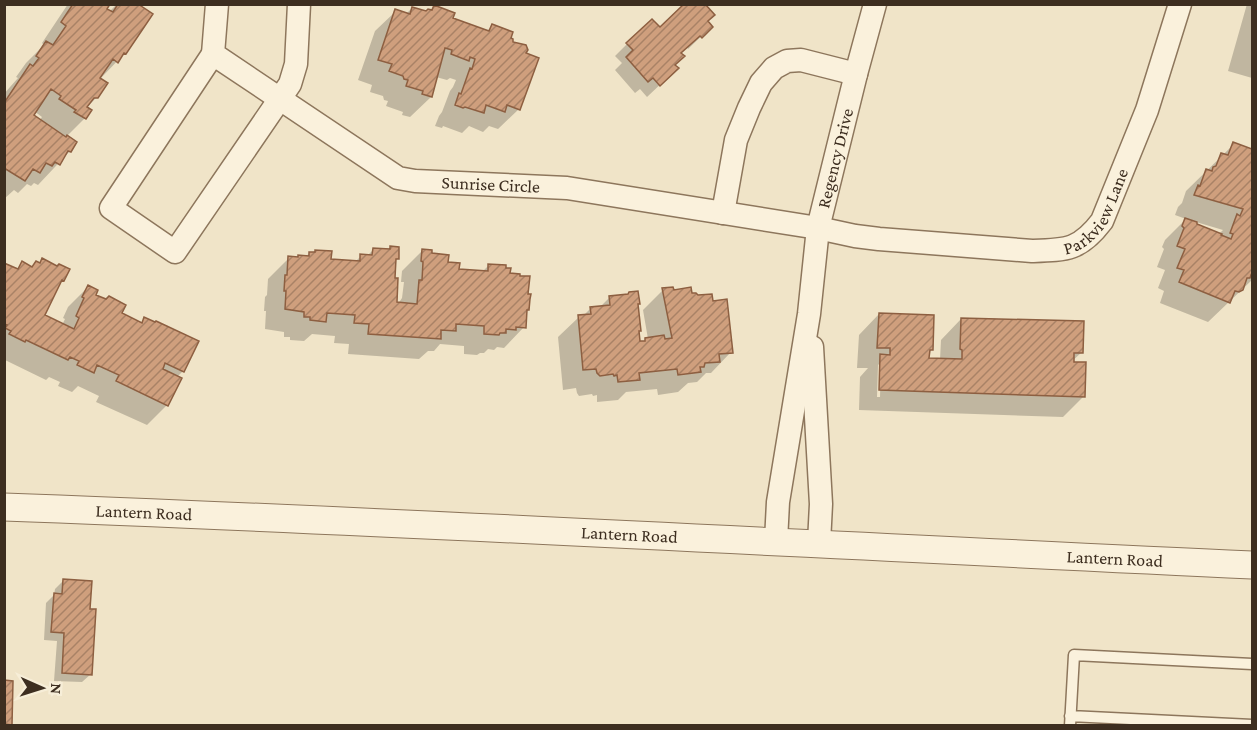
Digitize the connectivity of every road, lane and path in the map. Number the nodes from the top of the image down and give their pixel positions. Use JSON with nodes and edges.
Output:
{"nodes":[{"id":1,"x":217,"y":4,"type":"edge"},
{"id":2,"x":299,"y":4,"type":"edge"},
{"id":3,"x":876,"y":4,"type":"edge"},
{"id":4,"x":1180,"y":4,"type":"edge"},
{"id":5,"x":213,"y":54,"type":"junction"},
{"id":6,"x":856,"y":74,"type":"junction"},
{"id":7,"x":280,"y":99,"type":"junction"},
{"id":8,"x":723,"y":213,"type":"junction"},
{"id":9,"x":818,"y":228,"type":"junction"},
{"id":10,"x":809,"y":314,"type":"junction"},
{"id":11,"x":4,"y":507,"type":"edge"},
{"id":12,"x":776,"y":541,"type":"junction"},
{"id":13,"x":819,"y":543,"type":"junction"},
{"id":14,"x":1252,"y":565,"type":"edge"},
{"id":15,"x":1252,"y":664,"type":"edge"},
{"id":16,"x":1070,"y":721,"type":"edge"},
{"id":17,"x":1252,"y":725,"type":"edge"}],
"edges":[{"from":1,"to":5,"type":"street"},
{"from":2,"to":7,"type":"street"},
{"from":3,"to":6,"type":"street","name":"Regency Drive"},
{"from":4,"to":9,"type":"street","name":"Parkview Lane"},
{"from":5,"to":7,"type":"street","name":"Sunrise Circle"},
{"from":5,"to":7,"type":"street"},
{"from":6,"to":8,"type":"street"},
{"from":6,"to":9,"type":"street","name":"Regency Drive"},
{"from":7,"to":8,"type":"street","name":"Sunrise Circle"},
{"from":8,"to":9,"type":"street","name":"Sunrise Circle"},
{"from":9,"to":10,"type":"street","name":"Regency Drive"},
{"from":10,"to":12,"type":"street","name":"Regency Drive"},
{"from":10,"to":13,"type":"street","name":"Regency Drive"},
{"from":11,"to":12,"type":"street","name":"Lantern Road"},
{"from":12,"to":13,"type":"street","name":"Lantern Road"},
{"from":13,"to":14,"type":"street","name":"Lantern Road"},
{"from":15,"to":16,"type":"lane"},
{"from":16,"to":17,"type":"lane"}]}
